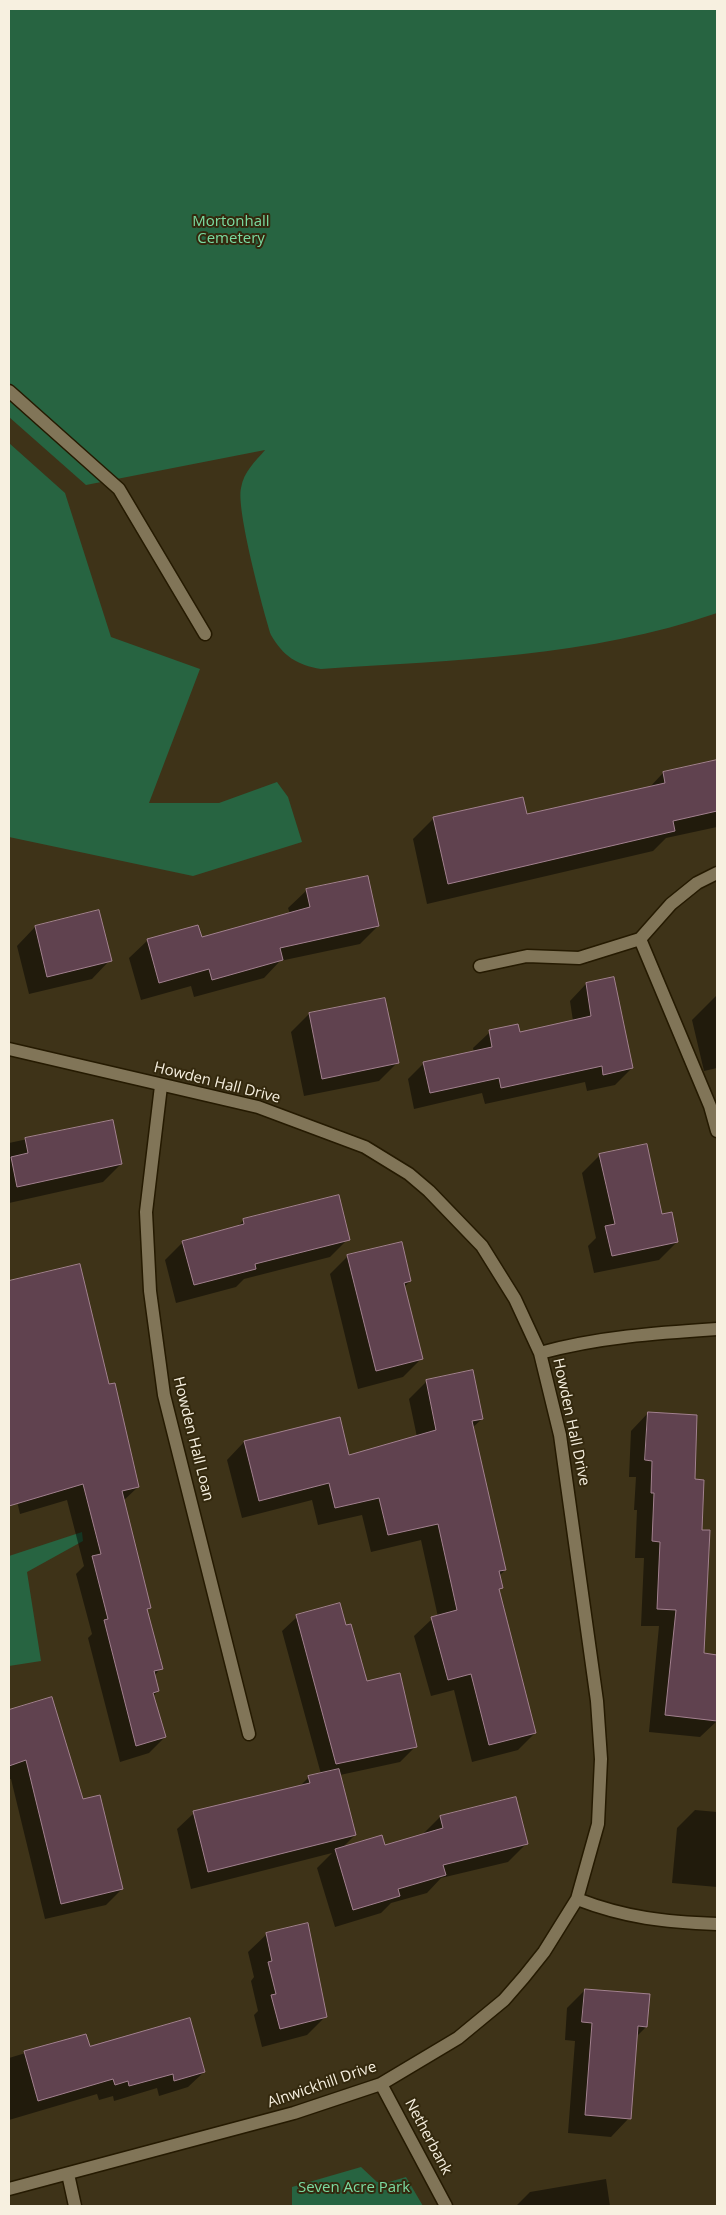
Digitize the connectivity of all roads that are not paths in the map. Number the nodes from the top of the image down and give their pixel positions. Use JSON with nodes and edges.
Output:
{"nodes":[{"id":1,"x":9,"y":391,"type":"edge"},
{"id":2,"x":205,"y":634,"type":"dead end"},
{"id":3,"x":717,"y":873,"type":"edge"},
{"id":4,"x":640,"y":939,"type":"junction"},
{"id":5,"x":480,"y":966,"type":"dead end"},
{"id":6,"x":9,"y":1049,"type":"edge"},
{"id":7,"x":161,"y":1086,"type":"junction"},
{"id":8,"x":717,"y":1131,"type":"edge"},
{"id":9,"x":717,"y":1329,"type":"edge"},
{"id":10,"x":540,"y":1353,"type":"junction"},
{"id":11,"x":249,"y":1734,"type":"dead end"},
{"id":12,"x":577,"y":1899,"type":"junction"},
{"id":13,"x":717,"y":1924,"type":"edge"},
{"id":14,"x":381,"y":2084,"type":"junction"},
{"id":15,"x":68,"y":2174,"type":"junction"},
{"id":16,"x":9,"y":2189,"type":"edge"},
{"id":17,"x":75,"y":2206,"type":"edge"},
{"id":18,"x":446,"y":2206,"type":"edge"}],
"edges":[{"from":1,"to":2,"type":"street"},
{"from":3,"to":4,"type":"street"},
{"from":4,"to":5,"type":"street"},
{"from":4,"to":8,"type":"street"},
{"from":6,"to":7,"type":"street","name":"Howden Hall Drive"},
{"from":7,"to":10,"type":"street","name":"Howden Hall Drive"},
{"from":7,"to":11,"type":"street","name":"Howden Hall Loan"},
{"from":9,"to":10,"type":"street"},
{"from":10,"to":12,"type":"street","name":"Howden Hall Drive"},
{"from":12,"to":13,"type":"street"},
{"from":12,"to":14,"type":"street","name":"Alnwickhill Drive"},
{"from":14,"to":15,"type":"street","name":"Alnwickhill Drive"},
{"from":14,"to":18,"type":"street","name":"Netherbank"},
{"from":15,"to":16,"type":"street","name":"Alnwickhill Drive"},
{"from":15,"to":17,"type":"street"}]}
